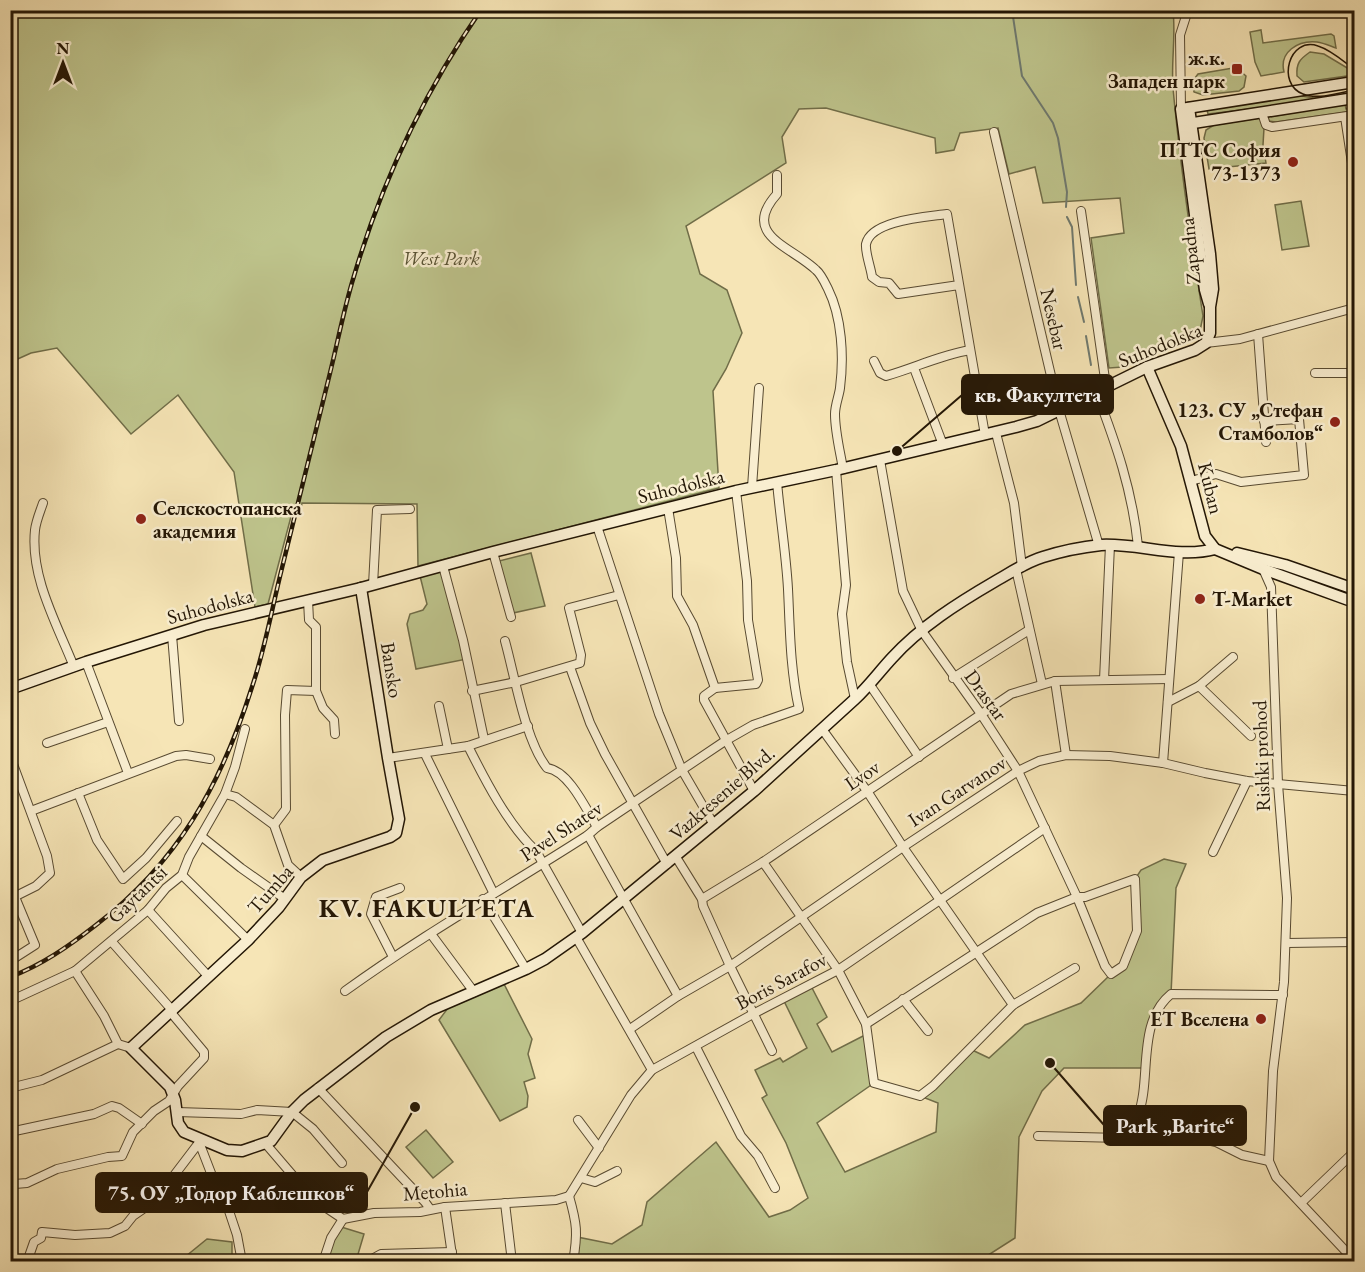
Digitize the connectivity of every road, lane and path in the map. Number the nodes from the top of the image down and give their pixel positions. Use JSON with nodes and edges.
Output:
{"nodes":[{"id":1,"x":1188,"y":10,"type":"edge"},
{"id":2,"x":1354,"y":82,"type":"edge"},
{"id":3,"x":1354,"y":98,"type":"edge"},
{"id":4,"x":1185,"y":108,"type":"junction"},
{"id":5,"x":1262,"y":112,"type":"junction"},
{"id":6,"x":1354,"y":116,"type":"edge"},
{"id":7,"x":1345,"y":117,"type":"junction"},
{"id":8,"x":1187,"y":124,"type":"junction"},
{"id":9,"x":994,"y":132,"type":"dead end"},
{"id":10,"x":777,"y":175,"type":"dead end"},
{"id":11,"x":1354,"y":176,"type":"edge"},
{"id":12,"x":1081,"y":211,"type":"dead end"},
{"id":13,"x":959,"y":285,"type":"junction"},
{"id":14,"x":1354,"y":308,"type":"edge"},
{"id":15,"x":1258,"y":334,"type":"junction"},
{"id":16,"x":1206,"y":342,"type":"junction"},
{"id":17,"x":970,"y":350,"type":"junction"},
{"id":18,"x":874,"y":361,"type":"dead end"},
{"id":19,"x":1147,"y":367,"type":"junction"},
{"id":20,"x":914,"y":368,"type":"junction"},
{"id":21,"x":1315,"y":373,"type":"dead end"},
{"id":22,"x":1354,"y":373,"type":"edge"},
{"id":23,"x":759,"y":388,"type":"dead end"},
{"id":24,"x":1101,"y":388,"type":"junction"},
{"id":25,"x":1059,"y":410,"type":"junction"},
{"id":26,"x":1264,"y":421,"type":"junction"},
{"id":27,"x":991,"y":434,"type":"junction"},
{"id":28,"x":1266,"y":442,"type":"dead end"},
{"id":29,"x":943,"y":445,"type":"junction"},
{"id":30,"x":880,"y":460,"type":"junction"},
{"id":31,"x":840,"y":469,"type":"junction"},
{"id":32,"x":1191,"y":481,"type":"junction"},
{"id":33,"x":777,"y":482,"type":"junction"},
{"id":34,"x":752,"y":487,"type":"junction"},
{"id":35,"x":736,"y":491,"type":"junction"},
{"id":36,"x":43,"y":503,"type":"dead end"},
{"id":37,"x":668,"y":508,"type":"junction"},
{"id":38,"x":410,"y":509,"type":"dead end"},
{"id":39,"x":597,"y":526,"type":"junction"},
{"id":40,"x":1104,"y":545,"type":"junction"},
{"id":41,"x":1138,"y":546,"type":"junction"},
{"id":42,"x":1219,"y":550,"type":"junction"},
{"id":43,"x":493,"y":552,"type":"junction"},
{"id":44,"x":1179,"y":552,"type":"junction"},
{"id":45,"x":443,"y":566,"type":"junction"},
{"id":46,"x":1019,"y":568,"type":"junction"},
{"id":47,"x":1263,"y":568,"type":"junction"},
{"id":48,"x":373,"y":585,"type":"junction"},
{"id":49,"x":361,"y":588,"type":"junction"},
{"id":50,"x":1354,"y":589,"type":"edge"},
{"id":51,"x":619,"y":595,"type":"junction"},
{"id":52,"x":309,"y":600,"type":"junction"},
{"id":53,"x":1354,"y":602,"type":"edge"},
{"id":54,"x":511,"y":617,"type":"dead end"},
{"id":55,"x":1029,"y":630,"type":"junction"},
{"id":56,"x":921,"y":631,"type":"junction"},
{"id":57,"x":172,"y":635,"type":"junction"},
{"id":58,"x":505,"y":641,"type":"dead end"},
{"id":59,"x":1233,"y":657,"type":"dead end"},
{"id":60,"x":86,"y":662,"type":"junction"},
{"id":61,"x":74,"y":667,"type":"junction"},
{"id":62,"x":570,"y":667,"type":"junction"},
{"id":63,"x":953,"y":678,"type":"junction"},
{"id":64,"x":1169,"y":679,"type":"junction"},
{"id":65,"x":1104,"y":680,"type":"junction"},
{"id":66,"x":1055,"y":681,"type":"junction"},
{"id":67,"x":516,"y":682,"type":"junction"},
{"id":68,"x":1042,"y":684,"type":"junction"},
{"id":69,"x":870,"y":685,"type":"junction"},
{"id":70,"x":1199,"y":686,"type":"junction"},
{"id":71,"x":715,"y":688,"type":"junction"},
{"id":72,"x":10,"y":689,"type":"edge"},
{"id":73,"x":316,"y":691,"type":"junction"},
{"id":74,"x":472,"y":692,"type":"junction"},
{"id":75,"x":855,"y":699,"type":"junction"},
{"id":76,"x":1168,"y":702,"type":"junction"},
{"id":77,"x":439,"y":706,"type":"dead end"},
{"id":78,"x":981,"y":714,"type":"junction"},
{"id":79,"x":179,"y":721,"type":"dead end"},
{"id":80,"x":108,"y":722,"type":"junction"},
{"id":81,"x":528,"y":726,"type":"junction"},
{"id":82,"x":245,"y":729,"type":"dead end"},
{"id":83,"x":822,"y":729,"type":"junction"},
{"id":84,"x":334,"y":734,"type":"dead end"},
{"id":85,"x":1251,"y":736,"type":"dead end"},
{"id":86,"x":484,"y":739,"type":"junction"},
{"id":87,"x":725,"y":741,"type":"junction"},
{"id":88,"x":47,"y":743,"type":"dead end"},
{"id":89,"x":468,"y":746,"type":"junction"},
{"id":90,"x":448,"y":749,"type":"junction"},
{"id":91,"x":425,"y":754,"type":"junction"},
{"id":92,"x":10,"y":756,"type":"edge"},
{"id":93,"x":1066,"y":756,"type":"junction"},
{"id":94,"x":919,"y":757,"type":"junction"},
{"id":95,"x":388,"y":758,"type":"junction"},
{"id":96,"x":210,"y":759,"type":"dead end"},
{"id":97,"x":1163,"y":763,"type":"junction"},
{"id":98,"x":682,"y":770,"type":"junction"},
{"id":99,"x":1018,"y":771,"type":"junction"},
{"id":100,"x":128,"y":773,"type":"junction"},
{"id":101,"x":1247,"y":781,"type":"junction"},
{"id":102,"x":1278,"y":784,"type":"junction"},
{"id":103,"x":754,"y":791,"type":"junction"},
{"id":104,"x":867,"y":791,"type":"junction"},
{"id":105,"x":1354,"y":791,"type":"edge"},
{"id":106,"x":78,"y":793,"type":"junction"},
{"id":107,"x":225,"y":794,"type":"junction"},
{"id":108,"x":632,"y":804,"type":"junction"},
{"id":109,"x":31,"y":811,"type":"junction"},
{"id":110,"x":177,"y":821,"type":"dead end"},
{"id":111,"x":274,"y":825,"type":"junction"},
{"id":112,"x":714,"y":825,"type":"junction"},
{"id":113,"x":597,"y":827,"type":"junction"},
{"id":114,"x":1045,"y":828,"type":"junction"},
{"id":115,"x":588,"y":835,"type":"junction"},
{"id":116,"x":201,"y":836,"type":"junction"},
{"id":117,"x":903,"y":847,"type":"junction"},
{"id":118,"x":1213,"y":852,"type":"dead end"},
{"id":119,"x":671,"y":860,"type":"junction"},
{"id":120,"x":763,"y":862,"type":"junction"},
{"id":121,"x":543,"y":864,"type":"junction"},
{"id":122,"x":182,"y":875,"type":"junction"},
{"id":123,"x":301,"y":877,"type":"junction"},
{"id":124,"x":400,"y":888,"type":"dead end"},
{"id":125,"x":493,"y":892,"type":"junction"},
{"id":126,"x":1077,"y":897,"type":"junction"},
{"id":127,"x":13,"y":898,"type":"edge"},
{"id":128,"x":285,"y":899,"type":"junction"},
{"id":129,"x":483,"y":899,"type":"junction"},
{"id":130,"x":625,"y":899,"type":"junction"},
{"id":131,"x":702,"y":899,"type":"junction"},
{"id":132,"x":940,"y":900,"type":"junction"},
{"id":133,"x":148,"y":910,"type":"junction"},
{"id":134,"x":803,"y":918,"type":"junction"},
{"id":135,"x":431,"y":934,"type":"junction"},
{"id":136,"x":579,"y":935,"type":"junction"},
{"id":137,"x":248,"y":940,"type":"junction"},
{"id":138,"x":112,"y":942,"type":"junction"},
{"id":139,"x":1354,"y":942,"type":"edge"},
{"id":140,"x":1287,"y":943,"type":"junction"},
{"id":141,"x":975,"y":951,"type":"junction"},
{"id":142,"x":393,"y":957,"type":"junction"},
{"id":143,"x":10,"y":961,"type":"edge"},
{"id":144,"x":730,"y":966,"type":"junction"},
{"id":145,"x":1075,"y":968,"type":"dead end"},
{"id":146,"x":526,"y":969,"type":"junction"},
{"id":147,"x":838,"y":970,"type":"junction"},
{"id":148,"x":75,"y":971,"type":"junction"},
{"id":149,"x":208,"y":976,"type":"junction"},
{"id":150,"x":345,"y":991,"type":"dead end"},
{"id":151,"x":474,"y":992,"type":"junction"},
{"id":152,"x":1282,"y":995,"type":"junction"},
{"id":153,"x":678,"y":996,"type":"junction"},
{"id":154,"x":903,"y":999,"type":"junction"},
{"id":155,"x":10,"y":1001,"type":"edge"},
{"id":156,"x":1013,"y":1005,"type":"junction"},
{"id":157,"x":172,"y":1010,"type":"junction"},
{"id":158,"x":753,"y":1014,"type":"junction"},
{"id":159,"x":866,"y":1024,"type":"junction"},
{"id":160,"x":630,"y":1029,"type":"junction"},
{"id":161,"x":928,"y":1031,"type":"dead end"},
{"id":162,"x":118,"y":1044,"type":"junction"},
{"id":163,"x":131,"y":1047,"type":"junction"},
{"id":164,"x":696,"y":1047,"type":"junction"},
{"id":165,"x":772,"y":1052,"type":"dead end"},
{"id":166,"x":652,"y":1070,"type":"junction"},
{"id":167,"x":10,"y":1088,"type":"edge"},
{"id":168,"x":318,"y":1088,"type":"junction"},
{"id":169,"x":174,"y":1094,"type":"junction"},
{"id":170,"x":177,"y":1112,"type":"junction"},
{"id":171,"x":292,"y":1112,"type":"junction"},
{"id":172,"x":578,"y":1120,"type":"dead end"},
{"id":173,"x":142,"y":1124,"type":"junction"},
{"id":174,"x":10,"y":1132,"type":"edge"},
{"id":175,"x":1038,"y":1136,"type":"dead end"},
{"id":176,"x":1121,"y":1138,"type":"junction"},
{"id":177,"x":200,"y":1141,"type":"junction"},
{"id":178,"x":265,"y":1143,"type":"junction"},
{"id":179,"x":599,"y":1148,"type":"junction"},
{"id":180,"x":1354,"y":1152,"type":"edge"},
{"id":181,"x":1269,"y":1161,"type":"junction"},
{"id":182,"x":342,"y":1163,"type":"dead end"},
{"id":183,"x":10,"y":1168,"type":"edge"},
{"id":184,"x":617,"y":1171,"type":"dead end"},
{"id":185,"x":11,"y":1176,"type":"edge"},
{"id":186,"x":581,"y":1178,"type":"junction"},
{"id":187,"x":775,"y":1188,"type":"dead end"},
{"id":188,"x":568,"y":1196,"type":"junction"},
{"id":189,"x":506,"y":1203,"type":"junction"},
{"id":190,"x":1301,"y":1203,"type":"junction"},
{"id":191,"x":445,"y":1207,"type":"junction"},
{"id":192,"x":430,"y":1209,"type":"junction"},
{"id":193,"x":343,"y":1219,"type":"junction"},
{"id":194,"x":452,"y":1252,"type":"junction"},
{"id":195,"x":372,"y":1259,"type":"dead end"},
{"id":196,"x":1354,"y":1260,"type":"edge"},
{"id":197,"x":27,"y":1262,"type":"edge"},
{"id":198,"x":242,"y":1262,"type":"edge"},
{"id":199,"x":323,"y":1262,"type":"edge"},
{"id":200,"x":453,"y":1262,"type":"edge"},
{"id":201,"x":512,"y":1262,"type":"edge"},
{"id":202,"x":573,"y":1262,"type":"edge"}],
"edges":[{"from":1,"to":4,"type":"street","name":"Zapadna"},
{"from":2,"to":4,"type":"street"},
{"from":3,"to":5,"type":"street"},
{"from":4,"to":8,"type":"street","name":"Zapadna"},
{"from":5,"to":7,"type":"street"},
{"from":5,"to":8,"type":"street"},
{"from":6,"to":7,"type":"street"},
{"from":7,"to":11,"type":"street"},
{"from":8,"to":16,"type":"street","name":"Zapadna"},
{"from":9,"to":25,"type":"street","name":"Nesebar"},
{"from":10,"to":31,"type":"street"},
{"from":12,"to":24,"type":"street"},
{"from":13,"to":13,"type":"street"},
{"from":13,"to":17,"type":"street"},
{"from":14,"to":15,"type":"street","name":"Suhodolska"},
{"from":15,"to":16,"type":"street","name":"Suhodolska"},
{"from":15,"to":26,"type":"street"},
{"from":16,"to":19,"type":"street","name":"Suhodolska"},
{"from":17,"to":20,"type":"street"},
{"from":17,"to":27,"type":"street"},
{"from":18,"to":20,"type":"street"},
{"from":19,"to":24,"type":"street","name":"Suhodolska"},
{"from":19,"to":32,"type":"street","name":"Kuban"},
{"from":20,"to":29,"type":"street"},
{"from":21,"to":22,"type":"street"},
{"from":23,"to":34,"type":"street"},
{"from":24,"to":25,"type":"street","name":"Suhodolska"},
{"from":24,"to":41,"type":"street"},
{"from":25,"to":27,"type":"street","name":"Suhodolska"},
{"from":25,"to":40,"type":"street","name":"Nesebar"},
{"from":26,"to":28,"type":"street"},
{"from":26,"to":32,"type":"street"},
{"from":27,"to":29,"type":"street","name":"Suhodolska"},
{"from":27,"to":46,"type":"street"},
{"from":29,"to":30,"type":"street","name":"Suhodolska"},
{"from":30,"to":31,"type":"street","name":"Suhodolska"},
{"from":30,"to":56,"type":"street","name":"Drastar"},
{"from":31,"to":33,"type":"street","name":"Suhodolska"},
{"from":31,"to":75,"type":"street"},
{"from":32,"to":42,"type":"street","name":"Kuban"},
{"from":33,"to":34,"type":"street","name":"Suhodolska"},
{"from":33,"to":87,"type":"street","name":"Pavel Shatev"},
{"from":34,"to":35,"type":"street","name":"Suhodolska"},
{"from":35,"to":37,"type":"street","name":"Suhodolska"},
{"from":35,"to":71,"type":"street"},
{"from":36,"to":61,"type":"street"},
{"from":37,"to":39,"type":"street","name":"Suhodolska"},
{"from":37,"to":71,"type":"street"},
{"from":38,"to":48,"type":"street"},
{"from":39,"to":43,"type":"street","name":"Suhodolska"},
{"from":39,"to":51,"type":"street"},
{"from":40,"to":41,"type":"street","name":"Vazkresenie Blvd."},
{"from":40,"to":46,"type":"street","name":"Vazkresenie Blvd."},
{"from":40,"to":65,"type":"street","name":"Nesebar"},
{"from":41,"to":44,"type":"street","name":"Vazkresenie Blvd."},
{"from":42,"to":44,"type":"street","name":"Vazkresenie Blvd."},
{"from":42,"to":47,"type":"street","name":"Vazkresenie Blvd."},
{"from":42,"to":50,"type":"street","name":"Vazkresenie Blvd."},
{"from":43,"to":45,"type":"street","name":"Suhodolska"},
{"from":43,"to":54,"type":"street"},
{"from":44,"to":64,"type":"street"},
{"from":45,"to":48,"type":"street","name":"Suhodolska"},
{"from":45,"to":74,"type":"street"},
{"from":46,"to":55,"type":"street"},
{"from":46,"to":56,"type":"street","name":"Vazkresenie Blvd."},
{"from":47,"to":53,"type":"street","name":"Vazkresenie Blvd."},
{"from":47,"to":102,"type":"street","name":"Rishki prohod"},
{"from":48,"to":49,"type":"street","name":"Suhodolska"},
{"from":49,"to":52,"type":"street","name":"Suhodolska"},
{"from":49,"to":95,"type":"street","name":"Bansko"},
{"from":51,"to":62,"type":"street"},
{"from":51,"to":98,"type":"street"},
{"from":52,"to":57,"type":"street","name":"Suhodolska"},
{"from":52,"to":73,"type":"street"},
{"from":55,"to":63,"type":"street"},
{"from":55,"to":68,"type":"street"},
{"from":56,"to":63,"type":"street","name":"Drastar"},
{"from":56,"to":69,"type":"street","name":"Vazkresenie Blvd."},
{"from":57,"to":60,"type":"street","name":"Suhodolska"},
{"from":57,"to":79,"type":"street"},
{"from":58,"to":67,"type":"street"},
{"from":59,"to":70,"type":"street"},
{"from":60,"to":61,"type":"street","name":"Suhodolska"},
{"from":60,"to":80,"type":"street"},
{"from":61,"to":72,"type":"street","name":"Suhodolska"},
{"from":62,"to":67,"type":"street"},
{"from":62,"to":108,"type":"street"},
{"from":63,"to":78,"type":"street","name":"Drastar"},
{"from":64,"to":65,"type":"street","name":"Lvov"},
{"from":64,"to":76,"type":"street"},
{"from":65,"to":66,"type":"street","name":"Lvov"},
{"from":66,"to":68,"type":"street","name":"Lvov"},
{"from":66,"to":93,"type":"street"},
{"from":67,"to":74,"type":"street"},
{"from":67,"to":81,"type":"street"},
{"from":68,"to":78,"type":"street","name":"Lvov"},
{"from":69,"to":75,"type":"street","name":"Vazkresenie Blvd."},
{"from":69,"to":94,"type":"street"},
{"from":70,"to":76,"type":"street"},
{"from":70,"to":85,"type":"street"},
{"from":71,"to":87,"type":"street"},
{"from":73,"to":84,"type":"street"},
{"from":73,"to":111,"type":"street"},
{"from":74,"to":86,"type":"street"},
{"from":75,"to":83,"type":"street","name":"Vazkresenie Blvd."},
{"from":76,"to":97,"type":"street"},
{"from":77,"to":90,"type":"street"},
{"from":78,"to":94,"type":"street","name":"Lvov"},
{"from":78,"to":99,"type":"street","name":"Drastar"},
{"from":80,"to":88,"type":"street"},
{"from":80,"to":100,"type":"street"},
{"from":81,"to":86,"type":"street"},
{"from":81,"to":113,"type":"street"},
{"from":82,"to":107,"type":"street","name":"Gaytantsi"},
{"from":83,"to":103,"type":"street","name":"Vazkresenie Blvd."},
{"from":83,"to":104,"type":"street"},
{"from":86,"to":89,"type":"street"},
{"from":87,"to":98,"type":"street","name":"Pavel Shatev"},
{"from":87,"to":103,"type":"street"},
{"from":89,"to":90,"type":"street"},
{"from":89,"to":121,"type":"street"},
{"from":90,"to":91,"type":"street"},
{"from":91,"to":95,"type":"street"},
{"from":91,"to":125,"type":"street"},
{"from":92,"to":109,"type":"street"},
{"from":93,"to":97,"type":"street","name":"Ivan Garvanov"},
{"from":93,"to":99,"type":"street","name":"Ivan Garvanov"},
{"from":94,"to":104,"type":"street","name":"Lvov"},
{"from":95,"to":123,"type":"street","name":"Tumba"},
{"from":96,"to":100,"type":"street"},
{"from":97,"to":101,"type":"street","name":"Ivan Garvanov"},
{"from":98,"to":108,"type":"street","name":"Pavel Shatev"},
{"from":98,"to":112,"type":"street"},
{"from":99,"to":114,"type":"street","name":"Drastar"},
{"from":99,"to":117,"type":"street","name":"Ivan Garvanov"},
{"from":100,"to":106,"type":"street"},
{"from":101,"to":102,"type":"street","name":"Ivan Garvanov"},
{"from":101,"to":118,"type":"street"},
{"from":102,"to":105,"type":"street","name":"Ivan Garvanov"},
{"from":102,"to":140,"type":"street","name":"Rishki prohod"},
{"from":103,"to":112,"type":"street","name":"Vazkresenie Blvd."},
{"from":104,"to":117,"type":"street"},
{"from":104,"to":120,"type":"street","name":"Lvov"},
{"from":106,"to":109,"type":"street"},
{"from":106,"to":110,"type":"street"},
{"from":107,"to":111,"type":"street"},
{"from":107,"to":116,"type":"street","name":"Gaytantsi"},
{"from":108,"to":113,"type":"street","name":"Pavel Shatev"},
{"from":108,"to":119,"type":"street"},
{"from":109,"to":127,"type":"street"},
{"from":111,"to":123,"type":"street"},
{"from":112,"to":119,"type":"street","name":"Vazkresenie Blvd."},
{"from":113,"to":115,"type":"street","name":"Pavel Shatev"},
{"from":114,"to":126,"type":"street","name":"Drastar"},
{"from":114,"to":132,"type":"street","name":"Boris Sarafov"},
{"from":115,"to":121,"type":"street","name":"Pavel Shatev"},
{"from":115,"to":130,"type":"street"},
{"from":116,"to":122,"type":"street","name":"Gaytantsi"},
{"from":116,"to":128,"type":"street"},
{"from":117,"to":132,"type":"street"},
{"from":117,"to":134,"type":"street","name":"Ivan Garvanov"},
{"from":119,"to":130,"type":"street","name":"Vazkresenie Blvd."},
{"from":119,"to":131,"type":"street"},
{"from":120,"to":131,"type":"street","name":"Lvov"},
{"from":120,"to":134,"type":"street"},
{"from":121,"to":125,"type":"street","name":"Pavel Shatev"},
{"from":121,"to":136,"type":"street"},
{"from":122,"to":133,"type":"street","name":"Gaytantsi"},
{"from":122,"to":137,"type":"street"},
{"from":123,"to":128,"type":"street","name":"Tumba"},
{"from":124,"to":142,"type":"street"},
{"from":125,"to":129,"type":"street","name":"Pavel Shatev"},
{"from":126,"to":126,"type":"street","name":"Drastar"},
{"from":126,"to":141,"type":"street"},
{"from":127,"to":143,"type":"street"},
{"from":128,"to":137,"type":"street","name":"Tumba"},
{"from":129,"to":135,"type":"street","name":"Pavel Shatev"},
{"from":129,"to":146,"type":"street"},
{"from":130,"to":136,"type":"street","name":"Vazkresenie Blvd."},
{"from":130,"to":153,"type":"street"},
{"from":131,"to":144,"type":"street"},
{"from":132,"to":141,"type":"street"},
{"from":132,"to":147,"type":"street","name":"Boris Sarafov"},
{"from":133,"to":138,"type":"street","name":"Gaytantsi"},
{"from":133,"to":149,"type":"street"},
{"from":134,"to":144,"type":"street","name":"Ivan Garvanov"},
{"from":134,"to":147,"type":"street"},
{"from":135,"to":142,"type":"street","name":"Pavel Shatev"},
{"from":135,"to":151,"type":"street"},
{"from":136,"to":146,"type":"street","name":"Vazkresenie Blvd."},
{"from":136,"to":160,"type":"street"},
{"from":137,"to":149,"type":"street","name":"Tumba"},
{"from":138,"to":148,"type":"street","name":"Gaytantsi"},
{"from":138,"to":157,"type":"street"},
{"from":139,"to":140,"type":"street"},
{"from":140,"to":152,"type":"street","name":"Rishki prohod"},
{"from":141,"to":154,"type":"street"},
{"from":141,"to":156,"type":"street"},
{"from":142,"to":150,"type":"street","name":"Pavel Shatev"},
{"from":144,"to":153,"type":"street","name":"Ivan Garvanov"},
{"from":144,"to":158,"type":"street"},
{"from":145,"to":156,"type":"street"},
{"from":146,"to":151,"type":"street","name":"Vazkresenie Blvd."},
{"from":147,"to":158,"type":"street","name":"Boris Sarafov"},
{"from":147,"to":159,"type":"street"},
{"from":148,"to":155,"type":"street","name":"Gaytantsi"},
{"from":148,"to":162,"type":"street"},
{"from":149,"to":157,"type":"street","name":"Tumba"},
{"from":151,"to":168,"type":"street","name":"Vazkresenie Blvd."},
{"from":152,"to":176,"type":"street"},
{"from":152,"to":181,"type":"street","name":"Rishki prohod"},
{"from":153,"to":160,"type":"street","name":"Ivan Garvanov"},
{"from":154,"to":159,"type":"street"},
{"from":154,"to":161,"type":"street"},
{"from":156,"to":159,"type":"street"},
{"from":157,"to":163,"type":"street","name":"Tumba"},
{"from":157,"to":169,"type":"street"},
{"from":158,"to":164,"type":"street","name":"Boris Sarafov"},
{"from":158,"to":165,"type":"street"},
{"from":160,"to":166,"type":"street"},
{"from":162,"to":163,"type":"street"},
{"from":162,"to":167,"type":"street"},
{"from":163,"to":169,"type":"street"},
{"from":164,"to":166,"type":"street","name":"Boris Sarafov"},
{"from":164,"to":187,"type":"street"},
{"from":166,"to":179,"type":"street","name":"Boris Sarafov"},
{"from":168,"to":171,"type":"street","name":"Vazkresenie Blvd."},
{"from":168,"to":192,"type":"street"},
{"from":169,"to":170,"type":"street"},
{"from":169,"to":173,"type":"street"},
{"from":170,"to":171,"type":"street"},
{"from":170,"to":177,"type":"street"},
{"from":171,"to":178,"type":"street","name":"Vazkresenie Blvd."},
{"from":171,"to":182,"type":"street"},
{"from":172,"to":179,"type":"street"},
{"from":173,"to":174,"type":"street"},
{"from":173,"to":185,"type":"street"},
{"from":175,"to":176,"type":"street"},
{"from":176,"to":181,"type":"street"},
{"from":177,"to":178,"type":"street"},
{"from":177,"to":197,"type":"street"},
{"from":177,"to":198,"type":"street"},
{"from":178,"to":193,"type":"street"},
{"from":179,"to":186,"type":"street","name":"Boris Sarafov"},
{"from":180,"to":190,"type":"street"},
{"from":181,"to":190,"type":"street"},
{"from":183,"to":185,"type":"street"},
{"from":184,"to":186,"type":"street"},
{"from":186,"to":188,"type":"street","name":"Boris Sarafov"},
{"from":188,"to":189,"type":"street","name":"Metohia"},
{"from":188,"to":202,"type":"street"},
{"from":189,"to":191,"type":"street","name":"Metohia"},
{"from":189,"to":201,"type":"street"},
{"from":190,"to":196,"type":"street"},
{"from":191,"to":192,"type":"street","name":"Metohia"},
{"from":191,"to":194,"type":"street"},
{"from":192,"to":193,"type":"street","name":"Metohia"},
{"from":193,"to":199,"type":"street"},
{"from":194,"to":195,"type":"street"},
{"from":194,"to":200,"type":"street"}]}
